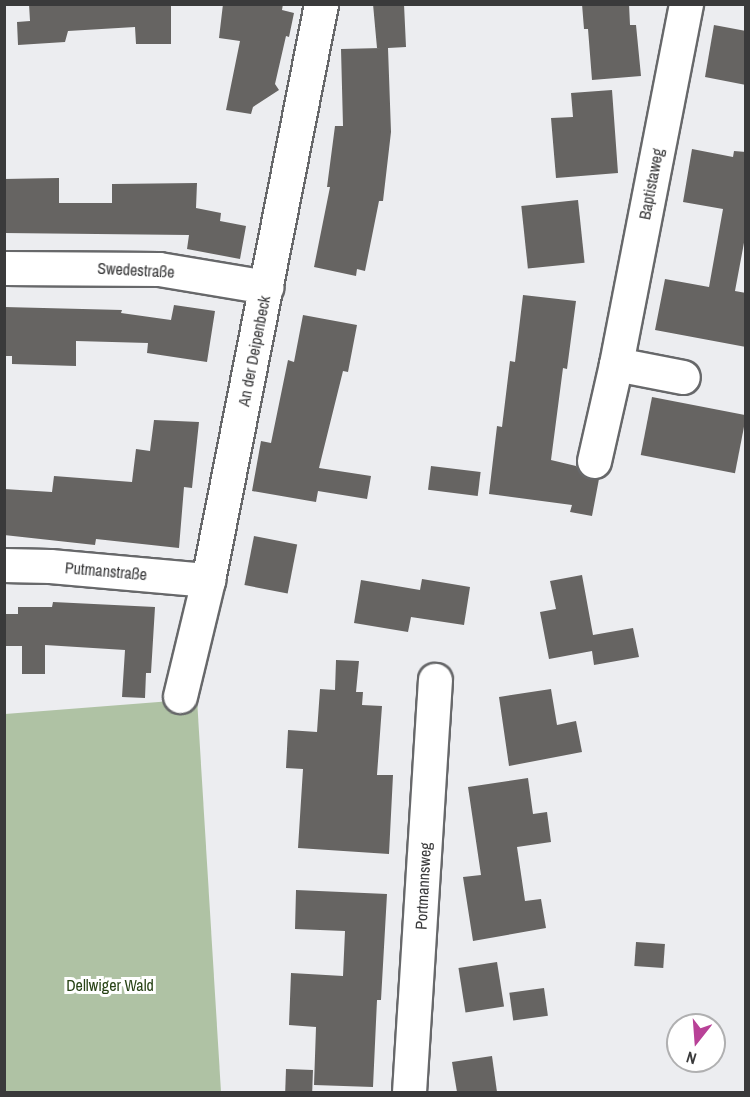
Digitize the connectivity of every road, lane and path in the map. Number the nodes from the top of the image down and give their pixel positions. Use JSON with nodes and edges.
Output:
{"nodes":[{"id":1,"x":321,"y":4,"type":"edge"},
{"id":2,"x":686,"y":4,"type":"edge"},
{"id":3,"x":4,"y":268,"type":"edge"},
{"id":4,"x":267,"y":287,"type":"junction"},
{"id":5,"x":616,"y":364,"type":"junction"},
{"id":6,"x":683,"y":377,"type":"dead end"},
{"id":7,"x":594,"y":460,"type":"dead end"},
{"id":8,"x":4,"y":565,"type":"edge"},
{"id":9,"x":208,"y":580,"type":"junction"},
{"id":10,"x":435,"y":680,"type":"dead end"},
{"id":11,"x":180,"y":696,"type":"dead end"},
{"id":12,"x":409,"y":1092,"type":"edge"}],
"edges":[{"from":1,"to":4,"type":"street","name":"An der Deipenbeck"},
{"from":2,"to":5,"type":"street","name":"Baptistaweg"},
{"from":3,"to":4,"type":"street","name":"Swedestraße"},
{"from":4,"to":9,"type":"street","name":"An der Deipenbeck"},
{"from":5,"to":6,"type":"street"},
{"from":5,"to":7,"type":"street","name":"Baptistaweg"},
{"from":8,"to":9,"type":"street","name":"Putmanstraße"},
{"from":9,"to":11,"type":"street","name":"An der Deipenbeck"},
{"from":10,"to":12,"type":"street","name":"Portmannsweg"}]}
